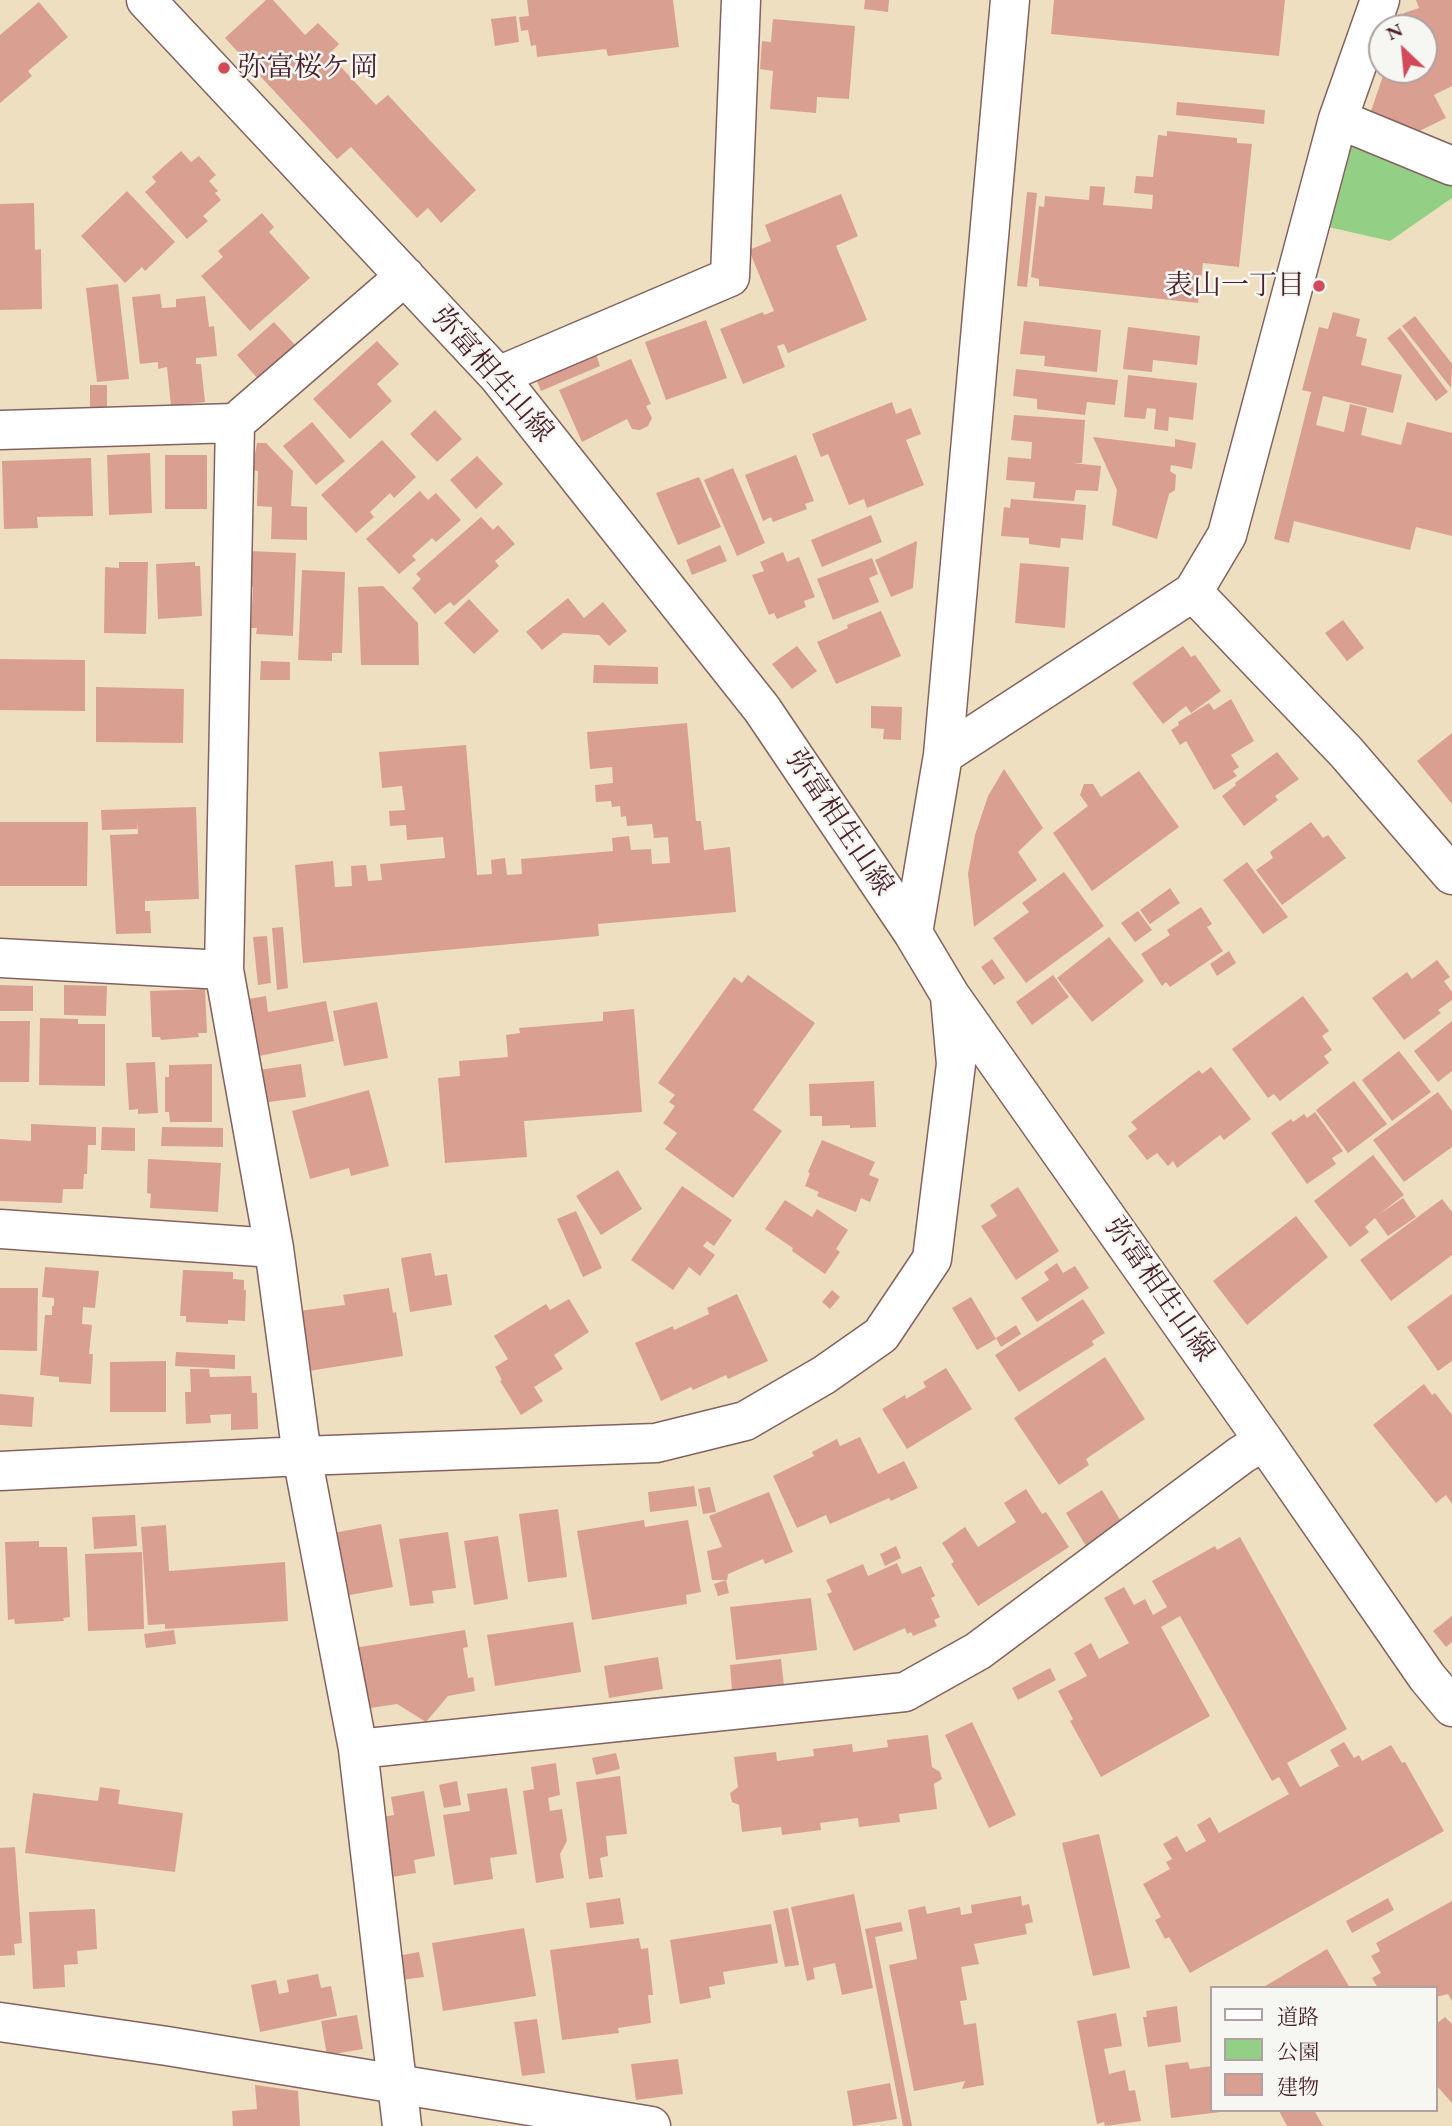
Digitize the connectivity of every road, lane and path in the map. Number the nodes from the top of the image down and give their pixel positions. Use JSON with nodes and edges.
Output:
{"nodes":[{"id":1,"x":146,"y":0,"type":"edge"},
{"id":2,"x":741,"y":0,"type":"edge"},
{"id":3,"x":1010,"y":0,"type":"edge"},
{"id":4,"x":1380,"y":0,"type":"edge"},
{"id":5,"x":1338,"y":119,"type":"junction"},
{"id":6,"x":1452,"y":166,"type":"edge"},
{"id":7,"x":405,"y":276,"type":"junction"},
{"id":8,"x":498,"y":376,"type":"junction"},
{"id":9,"x":235,"y":423,"type":"junction"},
{"id":10,"x":0,"y":430,"type":"edge"},
{"id":11,"x":1193,"y":592,"type":"junction"},
{"id":12,"x":943,"y":755,"type":"junction"},
{"id":13,"x":1452,"y":875,"type":"edge"},
{"id":14,"x":914,"y":933,"type":"junction"},
{"id":15,"x":0,"y":958,"type":"edge"},
{"id":16,"x":224,"y":970,"type":"junction"},
{"id":17,"x":950,"y":995,"type":"junction"},
{"id":18,"x":0,"y":1228,"type":"edge"},
{"id":19,"x":274,"y":1248,"type":"junction"},
{"id":20,"x":1265,"y":1441,"type":"junction"},
{"id":21,"x":302,"y":1456,"type":"junction"},
{"id":22,"x":0,"y":1471,"type":"edge"},
{"id":23,"x":1452,"y":1707,"type":"edge"},
{"id":24,"x":358,"y":1749,"type":"junction"},
{"id":25,"x":0,"y":2022,"type":"edge"},
{"id":26,"x":397,"y":2085,"type":"junction"},
{"id":27,"x":402,"y":2126,"type":"edge"},
{"id":28,"x":651,"y":2126,"type":"edge"}],
"edges":[{"from":1,"to":7,"type":"street","name":"弥富相生山線"},
{"from":2,"to":8,"type":"street"},
{"from":3,"to":12,"type":"street"},
{"from":4,"to":5,"type":"street"},
{"from":5,"to":6,"type":"street"},
{"from":5,"to":11,"type":"street"},
{"from":7,"to":8,"type":"street","name":"弥富相生山線"},
{"from":7,"to":9,"type":"street"},
{"from":8,"to":14,"type":"street","name":"弥富相生山線"},
{"from":9,"to":10,"type":"street"},
{"from":9,"to":16,"type":"street"},
{"from":11,"to":12,"type":"street"},
{"from":11,"to":13,"type":"street"},
{"from":12,"to":14,"type":"street"},
{"from":14,"to":17,"type":"street","name":"弥富相生山線"},
{"from":15,"to":16,"type":"street"},
{"from":16,"to":19,"type":"street"},
{"from":17,"to":20,"type":"street","name":"弥富相生山線"},
{"from":17,"to":21,"type":"street"},
{"from":18,"to":19,"type":"street"},
{"from":19,"to":21,"type":"street"},
{"from":20,"to":23,"type":"street","name":"弥富相生山線"},
{"from":20,"to":24,"type":"street"},
{"from":21,"to":22,"type":"street"},
{"from":21,"to":24,"type":"street"},
{"from":24,"to":26,"type":"street"},
{"from":25,"to":26,"type":"street"},
{"from":26,"to":27,"type":"street"},
{"from":26,"to":28,"type":"street"}]}
